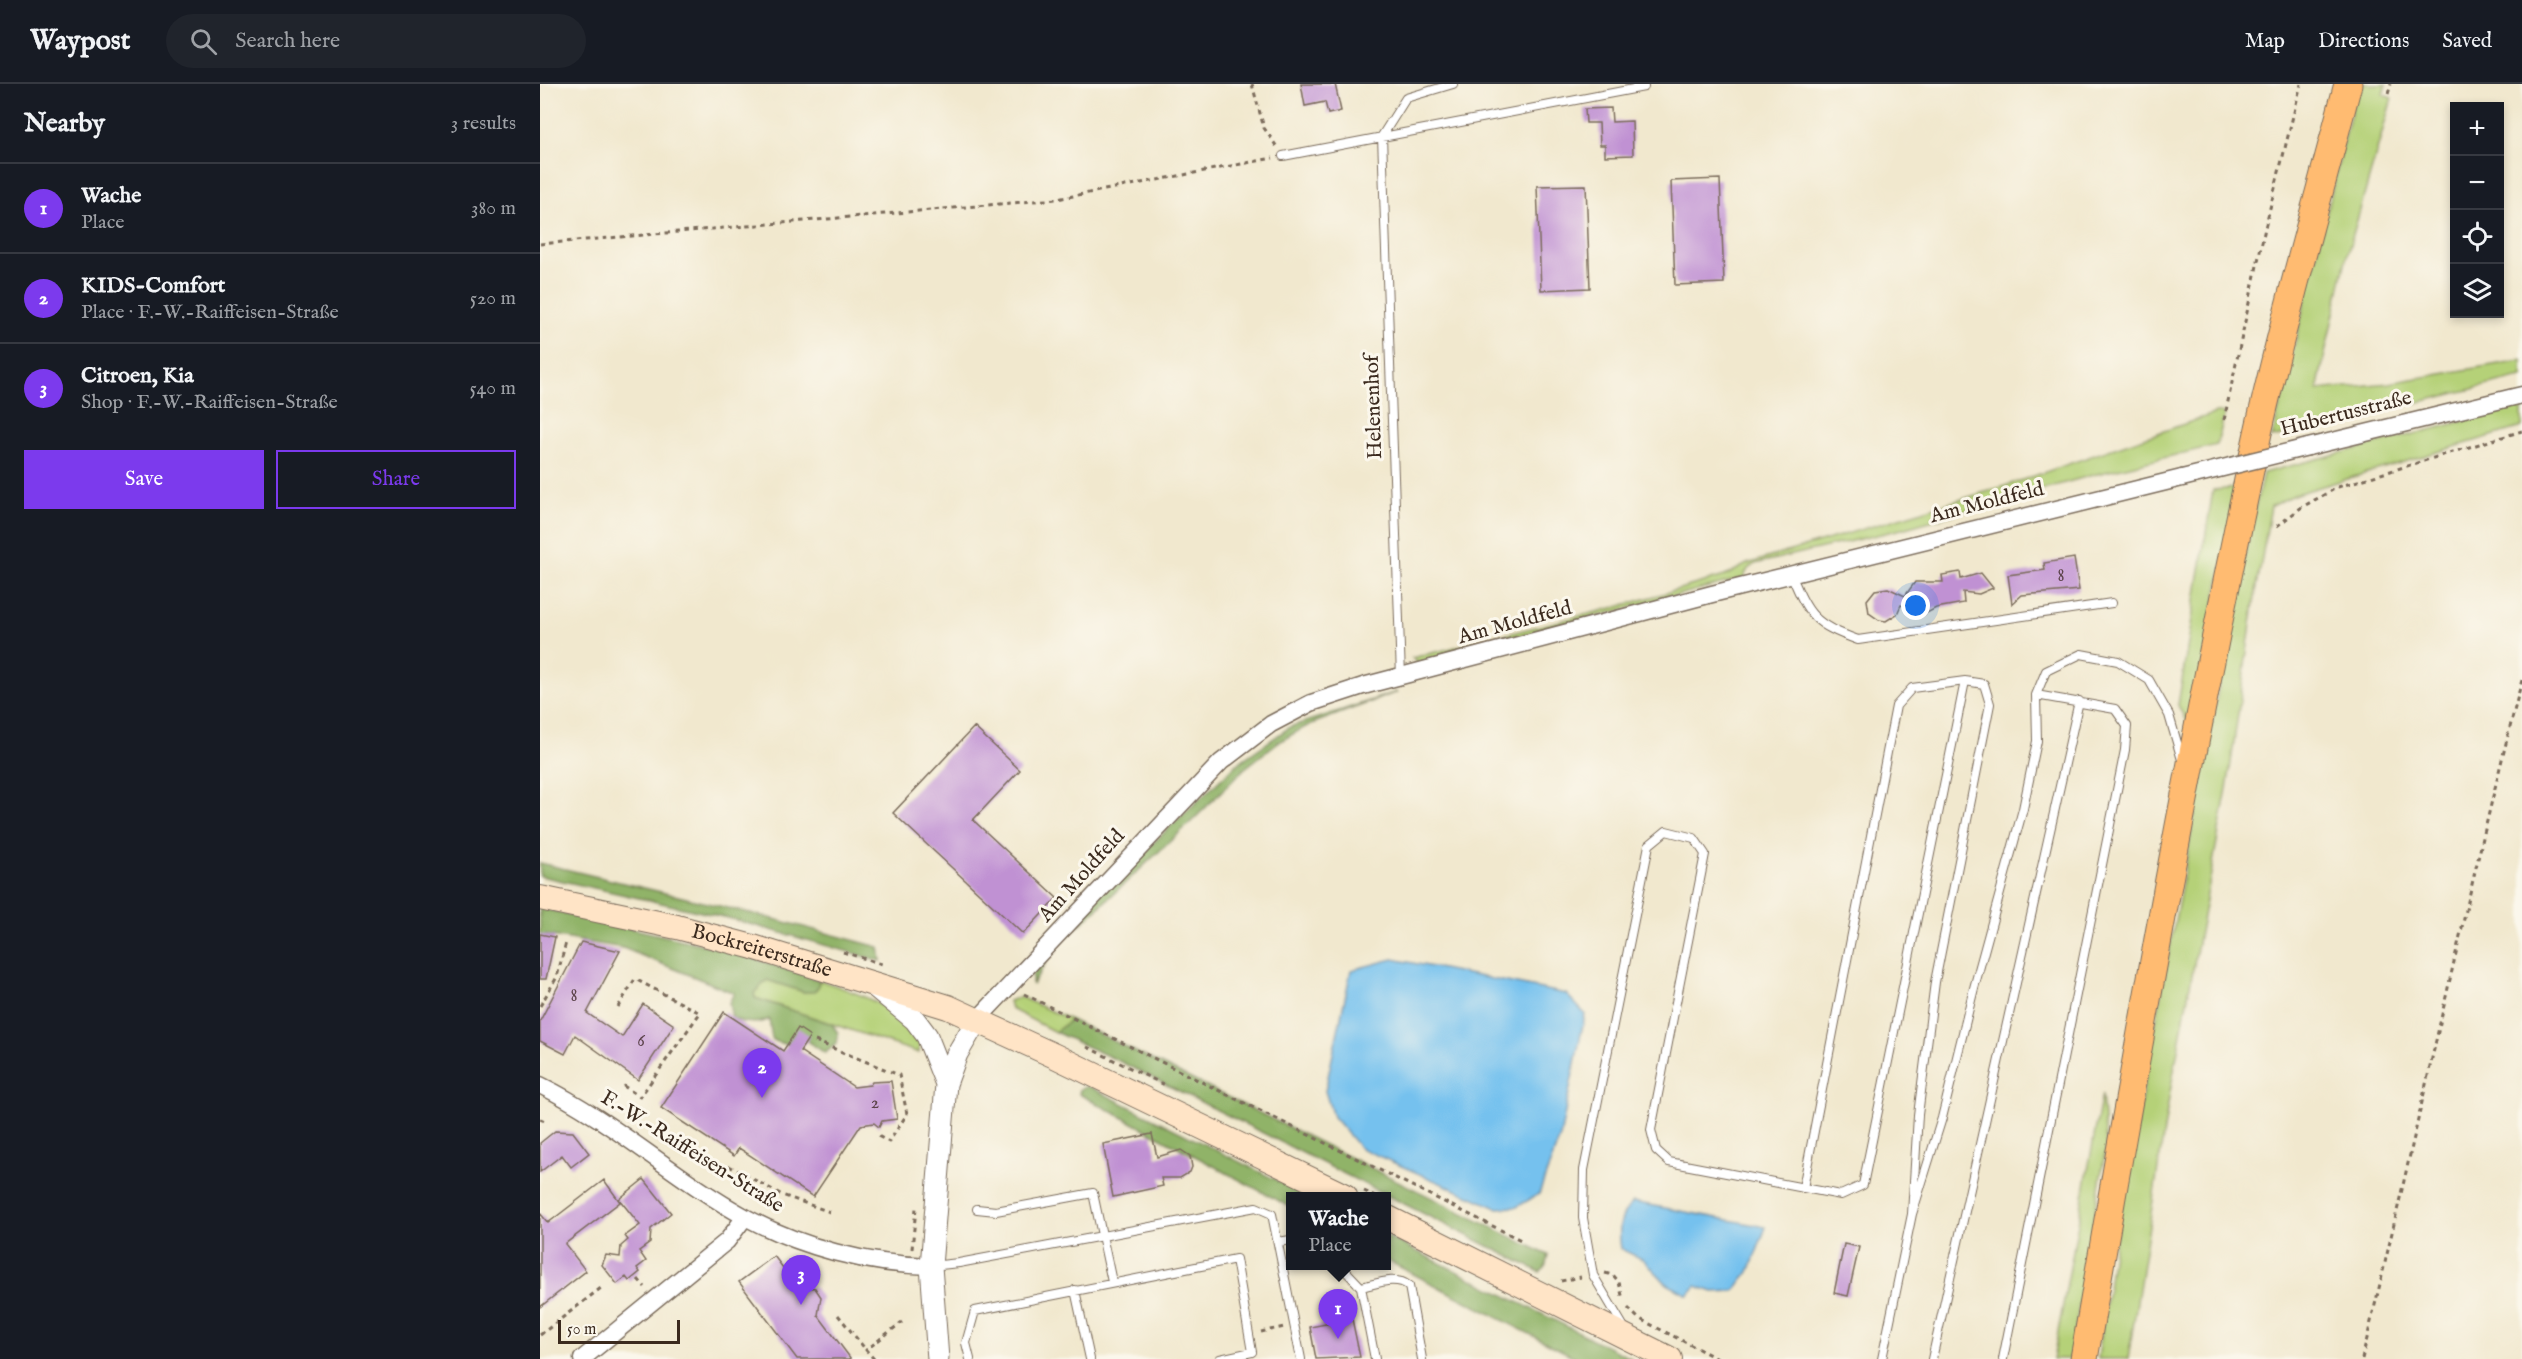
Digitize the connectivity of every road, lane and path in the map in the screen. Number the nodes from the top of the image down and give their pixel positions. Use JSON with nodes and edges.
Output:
{"nodes":[{"id":1,"x":1252,"y":84,"type":"edge"},
{"id":2,"x":1453,"y":84,"type":"edge"},
{"id":3,"x":2301,"y":84,"type":"edge"},
{"id":4,"x":2348,"y":84,"type":"edge"},
{"id":5,"x":2391,"y":84,"type":"edge"},
{"id":6,"x":1644,"y":87,"type":"dead end"},
{"id":7,"x":2388,"y":94,"type":"dead end"},
{"id":8,"x":1382,"y":136,"type":"junction"},
{"id":9,"x":1283,"y":156,"type":"junction"},
{"id":10,"x":540,"y":244,"type":"edge"},
{"id":11,"x":2522,"y":395,"type":"edge"},
{"id":12,"x":2224,"y":420,"type":"dead end"},
{"id":13,"x":2522,"y":431,"type":"edge"},
{"id":14,"x":2182,"y":478,"type":"joint"},
{"id":15,"x":2277,"y":526,"type":"dead end"},
{"id":16,"x":1791,"y":574,"type":"junction"},
{"id":17,"x":2112,"y":603,"type":"dead end"},
{"id":18,"x":1401,"y":677,"type":"junction"},
{"id":19,"x":2522,"y":680,"type":"edge"},
{"id":20,"x":1965,"y":681,"type":"junction"},
{"id":21,"x":2037,"y":695,"type":"junction"},
{"id":22,"x":2079,"y":700,"type":"junction"},
{"id":23,"x":2186,"y":800,"type":"junction"},
{"id":24,"x":540,"y":898,"type":"edge"},
{"id":25,"x":566,"y":942,"type":"dead end"},
{"id":26,"x":867,"y":981,"type":"junction"},
{"id":27,"x":1009,"y":986,"type":"junction"},
{"id":28,"x":540,"y":1006,"type":"edge"},
{"id":29,"x":618,"y":1007,"type":"dead end"},
{"id":30,"x":977,"y":1020,"type":"junction"},
{"id":31,"x":815,"y":1041,"type":"dead end"},
{"id":32,"x":946,"y":1084,"type":"junction"},
{"id":33,"x":540,"y":1085,"type":"edge"},
{"id":34,"x":622,"y":1085,"type":"dead end"},
{"id":35,"x":540,"y":1119,"type":"edge"},
{"id":36,"x":545,"y":1121,"type":"dead end"},
{"id":37,"x":878,"y":1136,"type":"dead end"},
{"id":38,"x":729,"y":1166,"type":"dead end"},
{"id":39,"x":1803,"y":1188,"type":"junction"},
{"id":40,"x":1335,"y":1192,"type":"edge"},
{"id":41,"x":977,"y":1209,"type":"dead end"},
{"id":42,"x":830,"y":1212,"type":"dead end"},
{"id":43,"x":1912,"y":1214,"type":"junction"},
{"id":44,"x":746,"y":1216,"type":"junction"},
{"id":45,"x":1391,"y":1219,"type":"edge"},
{"id":46,"x":1102,"y":1236,"type":"junction"},
{"id":47,"x":1286,"y":1241,"type":"edge"},
{"id":48,"x":1523,"y":1241,"type":"dead end"},
{"id":49,"x":1279,"y":1242,"type":"junction"},
{"id":50,"x":931,"y":1266,"type":"junction"},
{"id":51,"x":1346,"y":1270,"type":"edge"},
{"id":52,"x":1112,"y":1282,"type":"junction"},
{"id":53,"x":1361,"y":1287,"type":"junction"},
{"id":54,"x":601,"y":1288,"type":"dead end"},
{"id":55,"x":1075,"y":1290,"type":"junction"},
{"id":56,"x":838,"y":1315,"type":"dead end"},
{"id":57,"x":902,"y":1322,"type":"dead end"},
{"id":58,"x":540,"y":1335,"type":"edge"},
{"id":59,"x":1632,"y":1339,"type":"junction"},
{"id":60,"x":867,"y":1350,"type":"junction"},
{"id":61,"x":582,"y":1359,"type":"edge"},
{"id":62,"x":874,"y":1359,"type":"edge"},
{"id":63,"x":938,"y":1359,"type":"edge"},
{"id":64,"x":970,"y":1359,"type":"edge"},
{"id":65,"x":1090,"y":1359,"type":"edge"},
{"id":66,"x":1220,"y":1359,"type":"edge"},
{"id":67,"x":1301,"y":1359,"type":"edge"},
{"id":68,"x":1375,"y":1359,"type":"edge"},
{"id":69,"x":1422,"y":1359,"type":"edge"},
{"id":70,"x":1670,"y":1359,"type":"edge"},
{"id":71,"x":1882,"y":1359,"type":"edge"},
{"id":72,"x":1932,"y":1359,"type":"edge"},
{"id":73,"x":2003,"y":1359,"type":"edge"},
{"id":74,"x":2084,"y":1359,"type":"edge"},
{"id":75,"x":2362,"y":1359,"type":"edge"}],
"edges":[{"from":1,"to":9,"type":"path"},
{"from":2,"to":8,"type":"lane"},
{"from":3,"to":12,"type":"path"},
{"from":4,"to":23,"type":"main road"},
{"from":5,"to":7,"type":"path"},
{"from":6,"to":8,"type":"lane"},
{"from":8,"to":9,"type":"lane"},
{"from":8,"to":18,"type":"lane","name":"Helenenhof"},
{"from":9,"to":10,"type":"path"},
{"from":11,"to":14,"type":"street","name":"Hubertusstraße","bridge":true},
{"from":13,"to":15,"type":"path"},
{"from":14,"to":16,"type":"street","name":"Am Moldfeld"},
{"from":16,"to":17,"type":"lane"},
{"from":16,"to":18,"type":"street","name":"Am Moldfeld"},
{"from":18,"to":27,"type":"street","name":"Am Moldfeld"},
{"from":19,"to":75,"type":"path"},
{"from":20,"to":39,"type":"lane"},
{"from":20,"to":39,"type":"lane"},
{"from":20,"to":43,"type":"lane"},
{"from":21,"to":22,"type":"lane"},
{"from":21,"to":23,"type":"lane"},
{"from":21,"to":43,"type":"lane"},
{"from":22,"to":72,"type":"lane"},
{"from":22,"to":73,"type":"lane"},
{"from":23,"to":74,"type":"main road"},
{"from":24,"to":26,"type":"main road","name":"Bockreiterstraße"},
{"from":25,"to":28,"type":"path"},
{"from":26,"to":30,"type":"main road","name":"Bockreiterstraße"},
{"from":26,"to":32,"type":"street"},
{"from":27,"to":30,"type":"street","name":"Am Moldfeld"},
{"from":27,"to":48,"type":"path"},
{"from":29,"to":34,"type":"path"},
{"from":30,"to":32,"type":"street"},
{"from":30,"to":40,"type":"main road","name":"Bockreiterstraße"},
{"from":31,"to":37,"type":"path"},
{"from":32,"to":50,"type":"street"},
{"from":33,"to":44,"type":"street","name":"F.-W.-Raiffeisen-Straße"},
{"from":35,"to":36,"type":"path"},
{"from":38,"to":42,"type":"path"},
{"from":39,"to":59,"type":"lane"},
{"from":41,"to":46,"type":"lane"},
{"from":43,"to":71,"type":"lane"},
{"from":44,"to":50,"type":"street","name":"F.-W.-Raiffeisen-Straße"},
{"from":44,"to":61,"type":"street"},
{"from":45,"to":59,"type":"main road"},
{"from":46,"to":49,"type":"lane"},
{"from":46,"to":50,"type":"lane"},
{"from":46,"to":52,"type":"lane"},
{"from":47,"to":49,"type":"lane"},
{"from":49,"to":67,"type":"lane"},
{"from":50,"to":63,"type":"street"},
{"from":51,"to":53,"type":"lane"},
{"from":52,"to":55,"type":"lane"},
{"from":52,"to":66,"type":"lane"},
{"from":53,"to":68,"type":"lane"},
{"from":53,"to":69,"type":"lane"},
{"from":54,"to":58,"type":"path"},
{"from":55,"to":64,"type":"lane"},
{"from":55,"to":65,"type":"lane"},
{"from":56,"to":60,"type":"path"},
{"from":57,"to":60,"type":"path"},
{"from":59,"to":70,"type":"main road"},
{"from":60,"to":62,"type":"path"}]}
